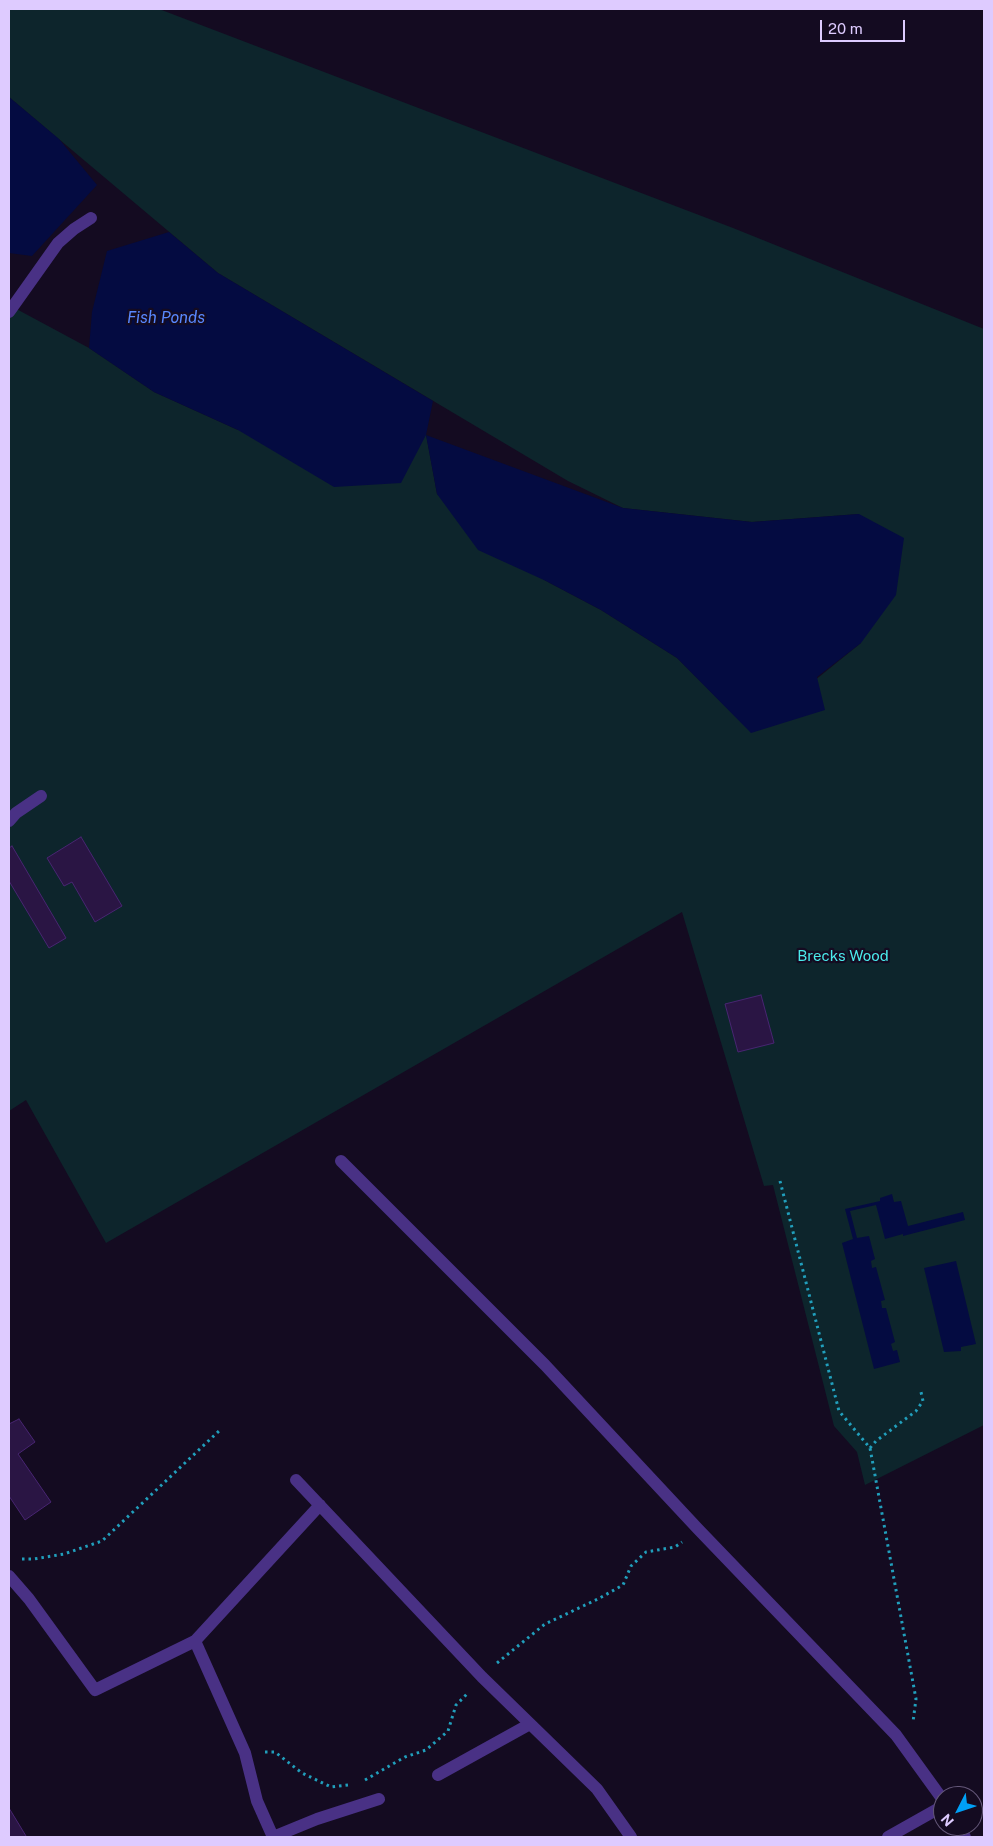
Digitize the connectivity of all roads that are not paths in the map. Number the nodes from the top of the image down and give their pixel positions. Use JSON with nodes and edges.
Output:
{"nodes":[{"id":1,"x":91,"y":218,"type":"dead end"},
{"id":2,"x":9,"y":312,"type":"edge"},
{"id":3,"x":42,"y":796,"type":"dead end"},
{"id":4,"x":9,"y":821,"type":"edge"},
{"id":5,"x":340,"y":1161,"type":"dead end"},
{"id":6,"x":296,"y":1480,"type":"dead end"},
{"id":7,"x":320,"y":1505,"type":"junction"},
{"id":8,"x":9,"y":1576,"type":"edge"},
{"id":9,"x":195,"y":1641,"type":"junction"},
{"id":10,"x":530,"y":1724,"type":"junction"},
{"id":11,"x":438,"y":1775,"type":"dead end"},
{"id":12,"x":933,"y":1786,"type":"edge"},
{"id":13,"x":379,"y":1799,"type":"dead end"},
{"id":14,"x":933,"y":1812,"type":"edge"},
{"id":15,"x":632,"y":1837,"type":"edge"},
{"id":16,"x":888,"y":1837,"type":"edge"}],
"edges":[{"from":1,"to":2,"type":"street"},
{"from":3,"to":4,"type":"street"},
{"from":5,"to":12,"type":"street"},
{"from":6,"to":7,"type":"street"},
{"from":7,"to":9,"type":"street"},
{"from":7,"to":10,"type":"street"},
{"from":8,"to":9,"type":"street"},
{"from":9,"to":13,"type":"street"},
{"from":10,"to":11,"type":"street"},
{"from":10,"to":15,"type":"street"},
{"from":14,"to":16,"type":"street"}]}
